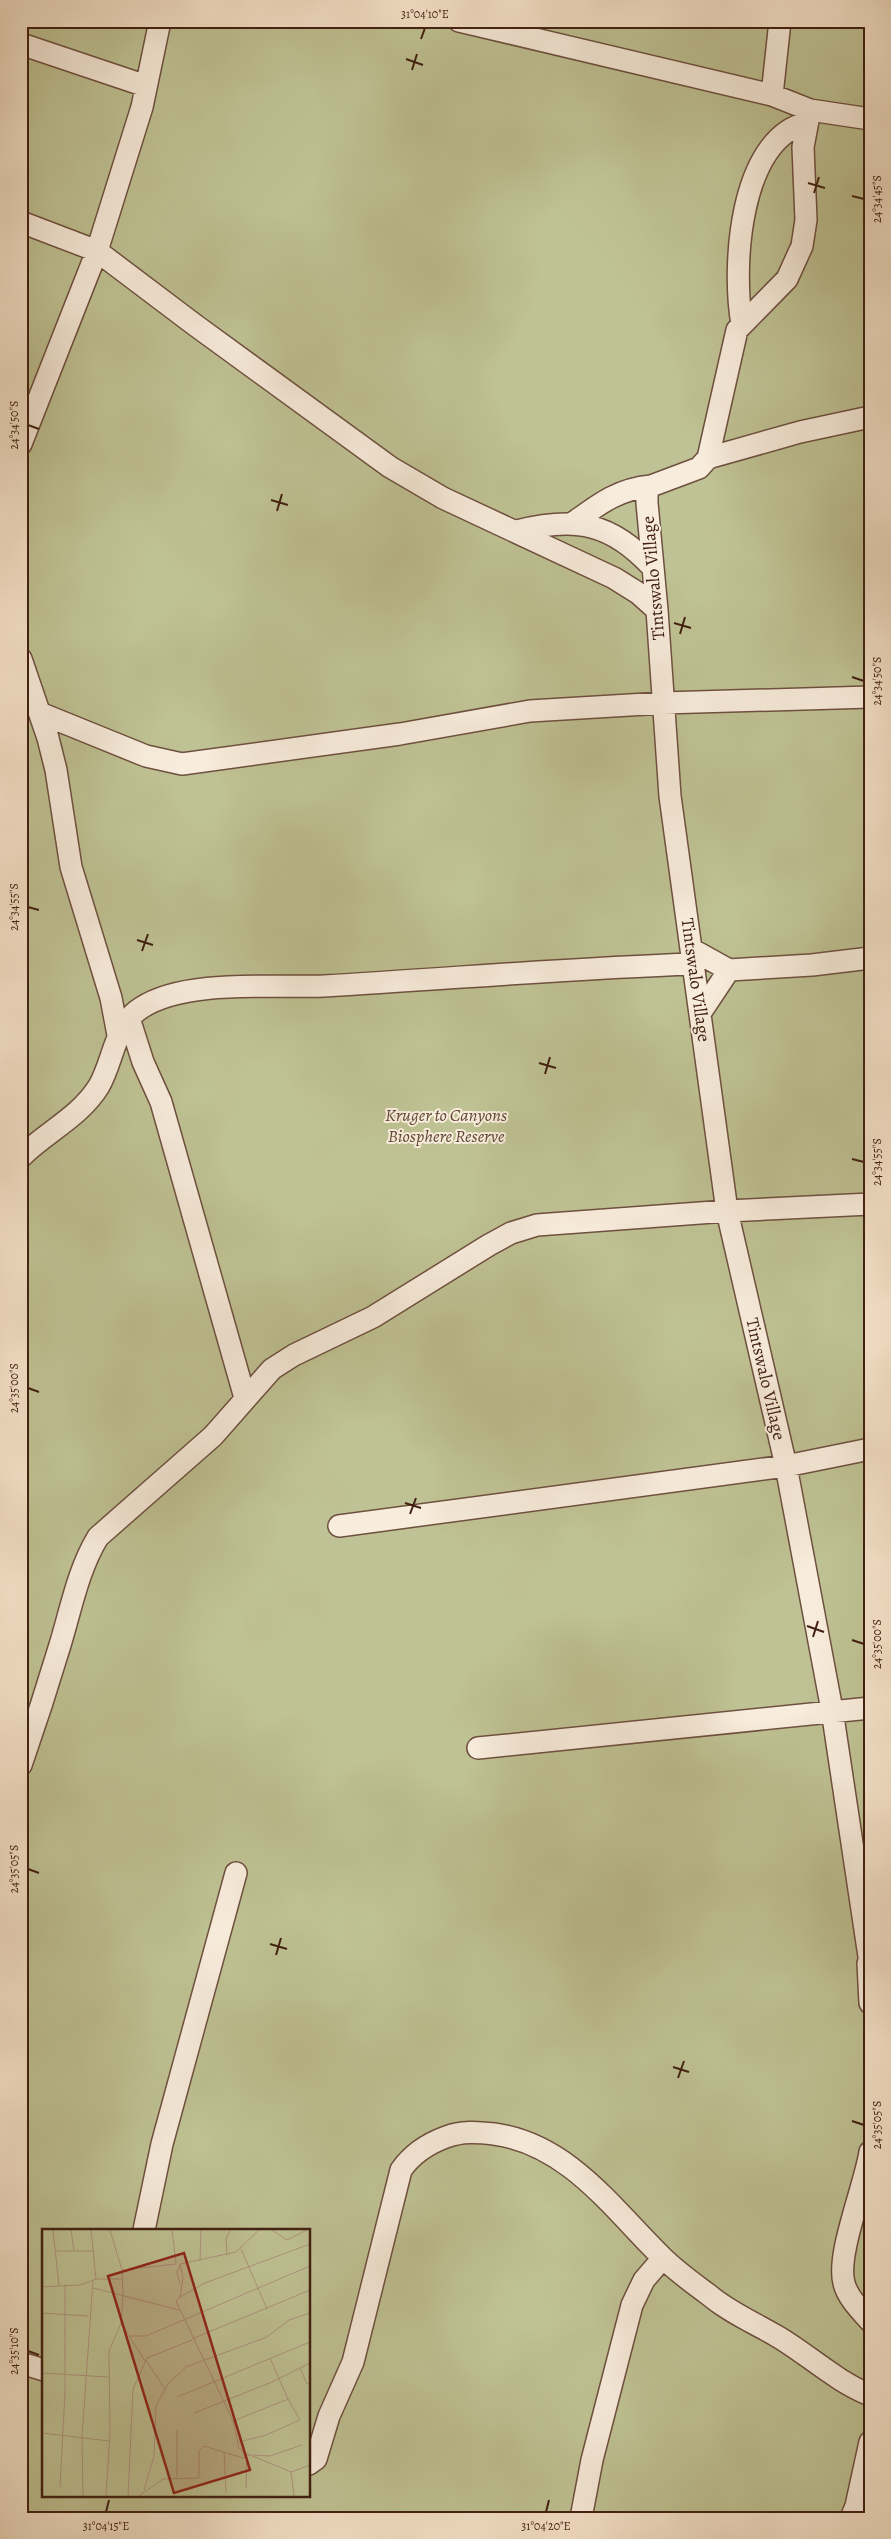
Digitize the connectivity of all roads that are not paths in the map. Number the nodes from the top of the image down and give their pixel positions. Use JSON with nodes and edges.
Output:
{"nodes":[{"id":1,"x":160,"y":21,"type":"edge"},
{"id":2,"x":459,"y":21,"type":"edge"},
{"id":3,"x":780,"y":21,"type":"edge"},
{"id":4,"x":21,"y":44,"type":"edge"},
{"id":5,"x":146,"y":86,"type":"junction"},
{"id":6,"x":772,"y":95,"type":"junction"},
{"id":7,"x":808,"y":117,"type":"junction"},
{"id":8,"x":870,"y":119,"type":"edge"},
{"id":9,"x":21,"y":222,"type":"edge"},
{"id":10,"x":97,"y":251,"type":"junction"},
{"id":11,"x":742,"y":324,"type":"junction"},
{"id":12,"x":870,"y":417,"type":"edge"},
{"id":13,"x":21,"y":444,"type":"edge"},
{"id":14,"x":708,"y":458,"type":"junction"},
{"id":15,"x":651,"y":486,"type":"junction"},
{"id":16,"x":573,"y":523,"type":"junction"},
{"id":17,"x":517,"y":531,"type":"junction"},
{"id":18,"x":653,"y":568,"type":"junction"},
{"id":19,"x":658,"y":610,"type":"junction"},
{"id":20,"x":21,"y":660,"type":"edge"},
{"id":21,"x":870,"y":697,"type":"edge"},
{"id":22,"x":663,"y":703,"type":"junction"},
{"id":23,"x":40,"y":713,"type":"junction"},
{"id":24,"x":694,"y":957,"type":"junction"},
{"id":25,"x":870,"y":958,"type":"edge"},
{"id":26,"x":729,"y":970,"type":"junction"},
{"id":27,"x":701,"y":1012,"type":"junction"},
{"id":28,"x":124,"y":1026,"type":"junction"},
{"id":29,"x":21,"y":1158,"type":"edge"},
{"id":30,"x":870,"y":1204,"type":"edge"},
{"id":31,"x":727,"y":1211,"type":"junction"},
{"id":32,"x":245,"y":1398,"type":"junction"},
{"id":33,"x":870,"y":1449,"type":"edge"},
{"id":34,"x":786,"y":1466,"type":"junction"},
{"id":35,"x":339,"y":1526,"type":"dead end"},
{"id":36,"x":870,"y":1708,"type":"edge"},
{"id":37,"x":832,"y":1710,"type":"junction"},
{"id":38,"x":478,"y":1748,"type":"dead end"},
{"id":39,"x":21,"y":1765,"type":"edge"},
{"id":40,"x":236,"y":1873,"type":"dead end"},
{"id":41,"x":869,"y":1963,"type":"edge"},
{"id":42,"x":870,"y":2003,"type":"edge"},
{"id":43,"x":870,"y":2152,"type":"edge"},
{"id":44,"x":863,"y":2209,"type":"edge"},
{"id":45,"x":144,"y":2229,"type":"edge"},
{"id":46,"x":663,"y":2258,"type":"junction"},
{"id":47,"x":870,"y":2321,"type":"edge"},
{"id":48,"x":21,"y":2363,"type":"edge"},
{"id":49,"x":42,"y":2369,"type":"edge"},
{"id":50,"x":870,"y":2395,"type":"edge"},
{"id":51,"x":870,"y":2442,"type":"edge"},
{"id":52,"x":310,"y":2463,"type":"edge"},
{"id":53,"x":581,"y":2518,"type":"edge"},
{"id":54,"x":851,"y":2518,"type":"edge"}],
"edges":[{"from":1,"to":5,"type":"street"},
{"from":2,"to":6,"type":"street"},
{"from":3,"to":6,"type":"street"},
{"from":4,"to":5,"type":"street"},
{"from":5,"to":10,"type":"street"},
{"from":6,"to":7,"type":"street"},
{"from":7,"to":8,"type":"street"},
{"from":7,"to":11,"type":"street"},
{"from":7,"to":11,"type":"street"},
{"from":9,"to":10,"type":"street"},
{"from":10,"to":13,"type":"street"},
{"from":10,"to":17,"type":"street"},
{"from":11,"to":14,"type":"street"},
{"from":12,"to":14,"type":"street"},
{"from":14,"to":15,"type":"street"},
{"from":15,"to":16,"type":"street"},
{"from":15,"to":18,"type":"street","name":"Tintswalo Village"},
{"from":16,"to":17,"type":"street"},
{"from":16,"to":18,"type":"street"},
{"from":17,"to":19,"type":"street"},
{"from":18,"to":19,"type":"street","name":"Tintswalo Village"},
{"from":19,"to":22,"type":"street","name":"Tintswalo Village"},
{"from":20,"to":23,"type":"street"},
{"from":21,"to":22,"type":"street"},
{"from":22,"to":23,"type":"street"},
{"from":22,"to":24,"type":"street","name":"Tintswalo Village"},
{"from":23,"to":28,"type":"street"},
{"from":24,"to":26,"type":"street"},
{"from":24,"to":27,"type":"street","name":"Tintswalo Village"},
{"from":24,"to":28,"type":"street"},
{"from":25,"to":26,"type":"street"},
{"from":26,"to":27,"type":"street"},
{"from":27,"to":31,"type":"street","name":"Tintswalo Village"},
{"from":28,"to":29,"type":"street"},
{"from":28,"to":32,"type":"street"},
{"from":30,"to":31,"type":"street"},
{"from":31,"to":32,"type":"street"},
{"from":31,"to":34,"type":"street","name":"Tintswalo Village"},
{"from":32,"to":39,"type":"street"},
{"from":33,"to":34,"type":"street"},
{"from":34,"to":35,"type":"street"},
{"from":34,"to":37,"type":"street","name":"Tintswalo Village"},
{"from":36,"to":37,"type":"street"},
{"from":37,"to":38,"type":"street"},
{"from":37,"to":41,"type":"street","name":"Tintswalo Village"},
{"from":40,"to":45,"type":"street"},
{"from":41,"to":42,"type":"street","name":"Tintswalo Village"},
{"from":43,"to":44,"type":"street"},
{"from":44,"to":47,"type":"street"},
{"from":46,"to":50,"type":"street"},
{"from":46,"to":52,"type":"street"},
{"from":46,"to":53,"type":"street"},
{"from":48,"to":49,"type":"street"},
{"from":51,"to":54,"type":"street"}]}
